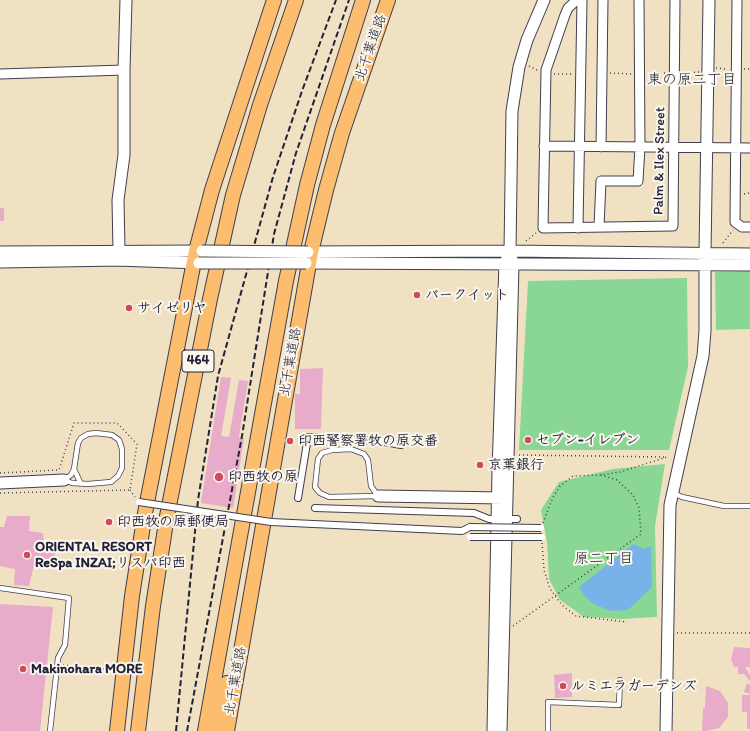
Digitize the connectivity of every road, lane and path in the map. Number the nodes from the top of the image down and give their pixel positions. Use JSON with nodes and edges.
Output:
{"nodes":[{"id":1,"x":126,"y":0,"type":"edge"},
{"id":2,"x":274,"y":0,"type":"edge"},
{"id":3,"x":296,"y":0,"type":"edge"},
{"id":4,"x":363,"y":0,"type":"edge"},
{"id":5,"x":388,"y":0,"type":"edge"},
{"id":6,"x":544,"y":0,"type":"edge"},
{"id":7,"x":577,"y":0,"type":"edge"},
{"id":8,"x":582,"y":0,"type":"edge"},
{"id":9,"x":603,"y":0,"type":"edge"},
{"id":10,"x":639,"y":0,"type":"edge"},
{"id":11,"x":675,"y":0,"type":"edge"},
{"id":12,"x":709,"y":0,"type":"edge"},
{"id":13,"x":738,"y":0,"type":"edge"},
{"id":14,"x":529,"y":66,"type":"dead end"},
{"id":15,"x":124,"y":70,"type":"junction"},
{"id":16,"x":700,"y":72,"type":"dead end"},
{"id":17,"x":603,"y":73,"type":"junction"},
{"id":18,"x":675,"y":73,"type":"junction"},
{"id":19,"x":0,"y":74,"type":"edge"},
{"id":20,"x":546,"y":74,"type":"junction"},
{"id":21,"x":581,"y":74,"type":"junction"},
{"id":22,"x":640,"y":74,"type":"junction"},
{"id":23,"x":544,"y":146,"type":"junction"},
{"id":24,"x":580,"y":147,"type":"junction"},
{"id":25,"x":601,"y":147,"type":"junction"},
{"id":26,"x":640,"y":147,"type":"junction"},
{"id":27,"x":675,"y":147,"type":"junction"},
{"id":28,"x":703,"y":148,"type":"junction"},
{"id":29,"x":736,"y":148,"type":"junction"},
{"id":30,"x":750,"y":148,"type":"edge"},
{"id":31,"x":739,"y":224,"type":"junction"},
{"id":32,"x":599,"y":227,"type":"junction"},
{"id":33,"x":750,"y":227,"type":"edge"},
{"id":34,"x":543,"y":228,"type":"junction"},
{"id":35,"x":578,"y":228,"type":"junction"},
{"id":36,"x":526,"y":241,"type":"dead end"},
{"id":37,"x":723,"y":243,"type":"dead end"},
{"id":38,"x":119,"y":250,"type":"junction"},
{"id":39,"x":510,"y":251,"type":"junction"},
{"id":40,"x":0,"y":252,"type":"edge"},
{"id":41,"x":750,"y":254,"type":"edge"},
{"id":42,"x":198,"y":257,"type":"junction"},
{"id":43,"x":308,"y":258,"type":"junction"},
{"id":44,"x":705,"y":259,"type":"junction"},
{"id":45,"x":0,"y":262,"type":"edge"},
{"id":46,"x":509,"y":264,"type":"junction"},
{"id":47,"x":750,"y":265,"type":"edge"},
{"id":48,"x":400,"y":445,"type":"dead end"},
{"id":49,"x":519,"y":455,"type":"dead end"},
{"id":50,"x":667,"y":457,"type":"junction"},
{"id":51,"x":672,"y":457,"type":"dead end"},
{"id":52,"x":74,"y":469,"type":"junction"},
{"id":53,"x":601,"y":475,"type":"junction"},
{"id":54,"x":64,"y":480,"type":"junction"},
{"id":55,"x":80,"y":482,"type":"junction"},
{"id":56,"x":0,"y":483,"type":"edge"},
{"id":57,"x":138,"y":491,"type":"dead end"},
{"id":58,"x":673,"y":493,"type":"junction"},
{"id":59,"x":378,"y":496,"type":"junction"},
{"id":60,"x":298,"y":498,"type":"dead end"},
{"id":61,"x":502,"y":498,"type":"junction"},
{"id":62,"x":138,"y":500,"type":"joint"},
{"id":63,"x":750,"y":506,"type":"edge"},
{"id":64,"x":315,"y":508,"type":"dead end"},
{"id":65,"x":507,"y":519,"type":"junction"},
{"id":66,"x":542,"y":528,"type":"junction"},
{"id":67,"x":462,"y":531,"type":"junction"},
{"id":68,"x":542,"y":537,"type":"junction"},
{"id":69,"x":0,"y":588,"type":"edge"},
{"id":70,"x":132,"y":596,"type":"junction"},
{"id":71,"x":627,"y":622,"type":"dead end"},
{"id":72,"x":246,"y":624,"type":"junction"},
{"id":73,"x":513,"y":626,"type":"dead end"},
{"id":74,"x":673,"y":633,"type":"dead end"},
{"id":75,"x":750,"y":633,"type":"edge"},
{"id":76,"x":57,"y":664,"type":"junction"},
{"id":77,"x":114,"y":670,"type":"dead end"},
{"id":78,"x":620,"y":680,"type":"dead end"},
{"id":79,"x":50,"y":731,"type":"edge"},
{"id":80,"x":117,"y":731,"type":"edge"},
{"id":81,"x":126,"y":731,"type":"edge"},
{"id":82,"x":138,"y":731,"type":"edge"},
{"id":83,"x":205,"y":731,"type":"edge"},
{"id":84,"x":216,"y":731,"type":"edge"},
{"id":85,"x":227,"y":731,"type":"edge"},
{"id":86,"x":493,"y":731,"type":"edge"},
{"id":87,"x":501,"y":731,"type":"edge"},
{"id":88,"x":548,"y":731,"type":"edge"},
{"id":89,"x":666,"y":731,"type":"edge"}],
"edges":[{"from":1,"to":15,"type":"street"},
{"from":2,"to":42,"type":"highway","number":"464"},
{"from":3,"to":82,"type":"highway","number":"464"},
{"from":4,"to":83,"type":"highway","name":"北千葉道路"},
{"from":5,"to":43,"type":"highway","name":"北千葉道路"},
{"from":6,"to":39,"type":"street"},
{"from":7,"to":20,"type":"street"},
{"from":8,"to":21,"type":"street"},
{"from":9,"to":17,"type":"street"},
{"from":10,"to":22,"type":"street"},
{"from":11,"to":18,"type":"street","name":"Palm & Ilex Street"},
{"from":12,"to":28,"type":"street"},
{"from":13,"to":29,"type":"street"},
{"from":14,"to":20,"type":"path"},
{"from":15,"to":19,"type":"street"},
{"from":15,"to":38,"type":"street"},
{"from":16,"to":18,"type":"path"},
{"from":17,"to":22,"type":"path"},
{"from":17,"to":25,"type":"street"},
{"from":18,"to":22,"type":"path"},
{"from":18,"to":27,"type":"street","name":"Palm & Ilex Street"},
{"from":20,"to":21,"type":"path"},
{"from":20,"to":23,"type":"street"},
{"from":21,"to":24,"type":"street"},
{"from":22,"to":26,"type":"street"},
{"from":23,"to":24,"type":"street"},
{"from":23,"to":34,"type":"street"},
{"from":24,"to":25,"type":"street"},
{"from":24,"to":35,"type":"street"},
{"from":25,"to":26,"type":"street"},
{"from":26,"to":27,"type":"street"},
{"from":26,"to":32,"type":"street"},
{"from":27,"to":28,"type":"street"},
{"from":27,"to":32,"type":"street","name":"Palm & Ilex Street"},
{"from":28,"to":29,"type":"street"},
{"from":28,"to":44,"type":"street"},
{"from":29,"to":30,"type":"street"},
{"from":29,"to":31,"type":"street"},
{"from":31,"to":33,"type":"street"},
{"from":31,"to":37,"type":"path"},
{"from":32,"to":35,"type":"street"},
{"from":34,"to":35,"type":"street"},
{"from":34,"to":36,"type":"path"},
{"from":38,"to":40,"type":"street"},
{"from":38,"to":42,"type":"street"},
{"from":39,"to":43,"type":"street"},
{"from":39,"to":44,"type":"street"},
{"from":39,"to":46,"type":"street"},
{"from":41,"to":44,"type":"street"},
{"from":42,"to":43,"type":"street","bridge":true},
{"from":42,"to":45,"type":"street"},
{"from":42,"to":70,"type":"highway","number":"464"},
{"from":43,"to":46,"type":"street"},
{"from":43,"to":72,"type":"highway","name":"北千葉道路"},
{"from":44,"to":46,"type":"street"},
{"from":44,"to":47,"type":"street"},
{"from":44,"to":58,"type":"street"},
{"from":46,"to":61,"type":"street"},
{"from":48,"to":60,"type":"street"},
{"from":49,"to":50,"type":"path"},
{"from":50,"to":51,"type":"path"},
{"from":50,"to":53,"type":"path"},
{"from":52,"to":54,"type":"lane"},
{"from":52,"to":55,"type":"lane"},
{"from":52,"to":55,"type":"lane"},
{"from":53,"to":66,"type":"path"},
{"from":53,"to":73,"type":"path"},
{"from":54,"to":55,"type":"lane"},
{"from":54,"to":56,"type":"street"},
{"from":57,"to":62,"type":"path"},
{"from":58,"to":63,"type":"lane"},
{"from":58,"to":89,"type":"street"},
{"from":59,"to":59,"type":"lane"},
{"from":59,"to":61,"type":"street"},
{"from":61,"to":65,"type":"street"},
{"from":62,"to":67,"type":"street","bridge":true},
{"from":64,"to":65,"type":"street"},
{"from":65,"to":86,"type":"street"},
{"from":65,"to":87,"type":"street"},
{"from":66,"to":67,"type":"street","bridge":true},
{"from":66,"to":68,"type":"street"},
{"from":67,"to":68,"type":"street","bridge":true},
{"from":68,"to":71,"type":"path","bridge":true},
{"from":69,"to":76,"type":"lane"},
{"from":70,"to":80,"type":"highway","number":"464"},
{"from":70,"to":81,"type":"highway"},
{"from":72,"to":84,"type":"highway"},
{"from":72,"to":85,"type":"highway","name":"北千葉道路"},
{"from":74,"to":75,"type":"path"},
{"from":76,"to":77,"type":"path"},
{"from":76,"to":79,"type":"lane"},
{"from":78,"to":88,"type":"lane"}]}
